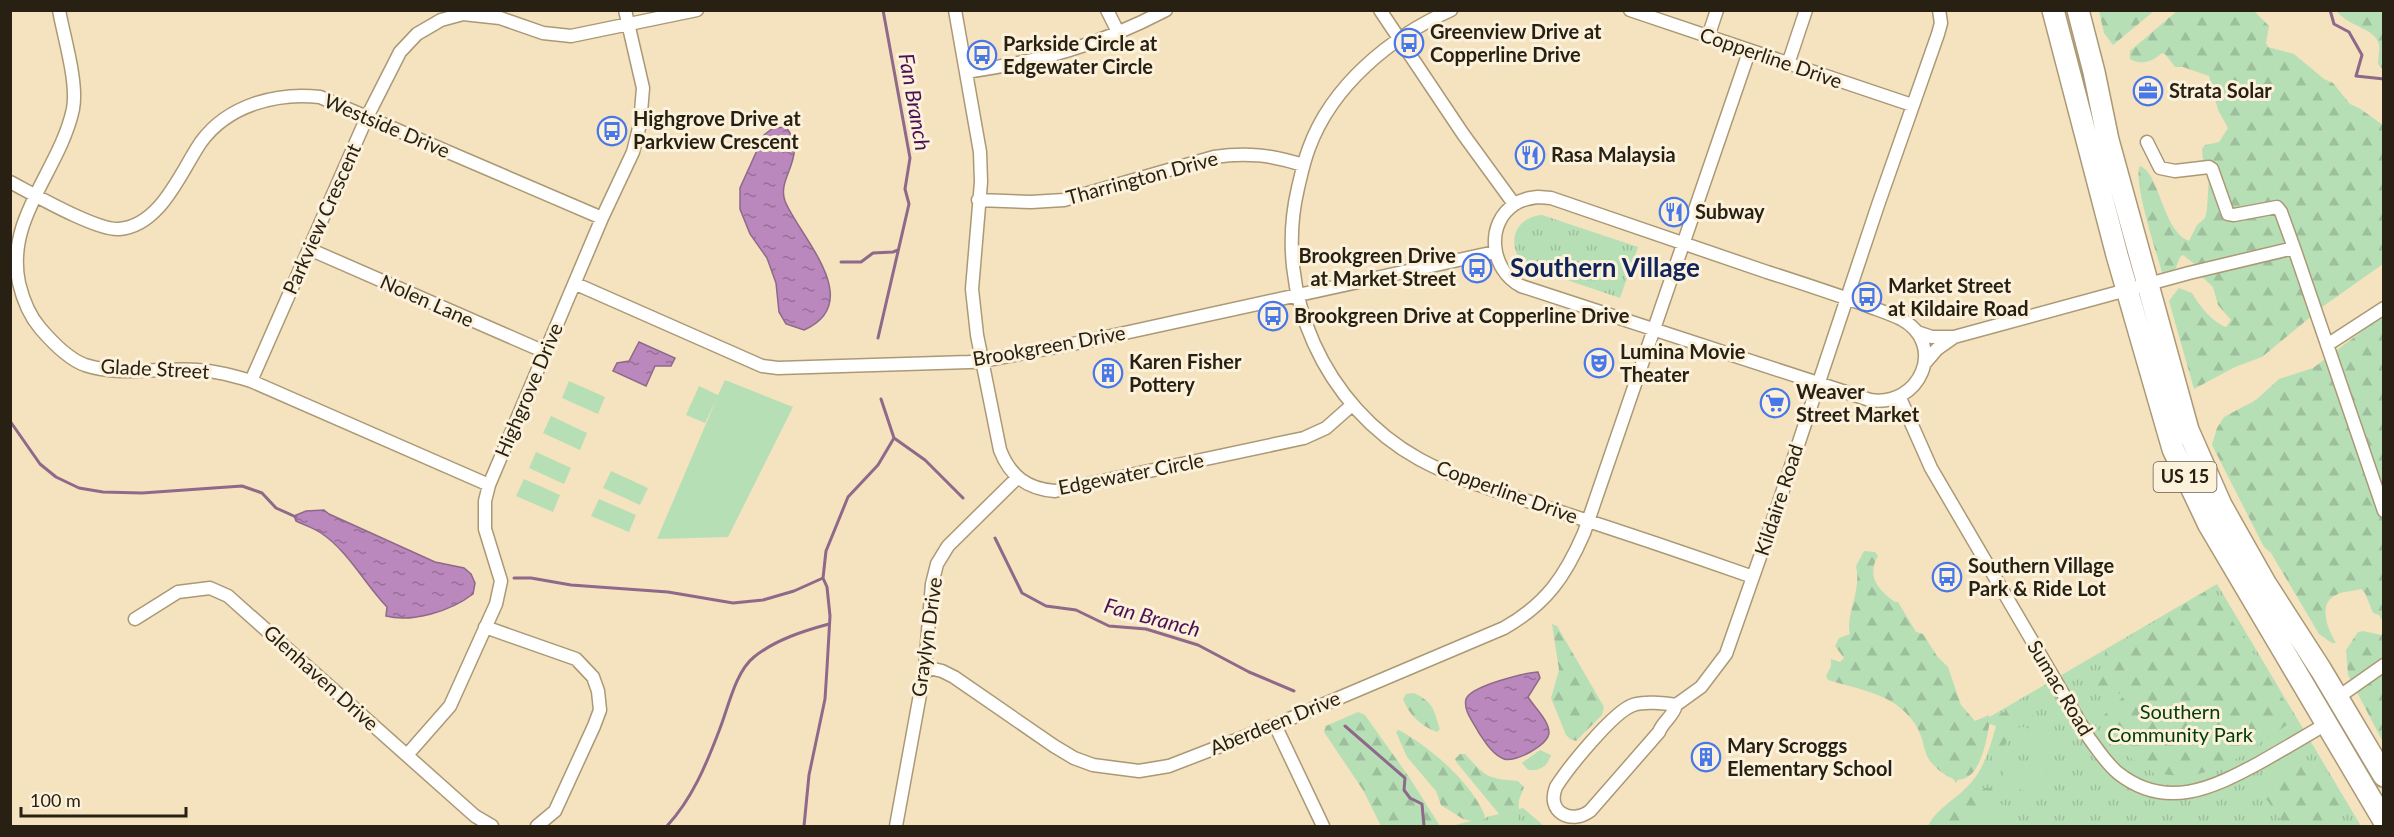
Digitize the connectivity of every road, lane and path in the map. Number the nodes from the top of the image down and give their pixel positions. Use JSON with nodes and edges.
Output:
{"nodes":[{"id":1,"x":59,"y":10,"type":"edge"},
{"id":2,"x":626,"y":10,"type":"edge"},
{"id":3,"x":697,"y":10,"type":"edge"},
{"id":4,"x":955,"y":10,"type":"edge"},
{"id":5,"x":1107,"y":10,"type":"edge"},
{"id":6,"x":1166,"y":10,"type":"edge"},
{"id":7,"x":1380,"y":10,"type":"edge"},
{"id":8,"x":1451,"y":10,"type":"edge"},
{"id":9,"x":1630,"y":10,"type":"edge"},
{"id":10,"x":1717,"y":10,"type":"edge"},
{"id":11,"x":1806,"y":10,"type":"edge"},
{"id":12,"x":1939,"y":10,"type":"edge"},
{"id":13,"x":2053,"y":10,"type":"edge"},
{"id":14,"x":2078,"y":10,"type":"edge"},
{"id":15,"x":629,"y":25,"type":"junction"},
{"id":16,"x":1119,"y":34,"type":"junction"},
{"id":17,"x":1708,"y":36,"type":"junction"},
{"id":18,"x":1400,"y":38,"type":"junction"},
{"id":19,"x":1749,"y":52,"type":"junction"},
{"id":20,"x":1788,"y":64,"type":"junction"},
{"id":21,"x":966,"y":72,"type":"junction"},
{"id":22,"x":1912,"y":105,"type":"junction"},
{"id":23,"x":367,"y":117,"type":"junction"},
{"id":24,"x":2146,"y":141,"type":"dead end"},
{"id":25,"x":1303,"y":165,"type":"junction"},
{"id":26,"x":10,"y":182,"type":"edge"},
{"id":27,"x":36,"y":195,"type":"junction"},
{"id":28,"x":978,"y":200,"type":"junction"},
{"id":29,"x":1514,"y":204,"type":"junction"},
{"id":30,"x":602,"y":218,"type":"junction"},
{"id":31,"x":1684,"y":244,"type":"junction"},
{"id":32,"x":2294,"y":248,"type":"junction"},
{"id":33,"x":309,"y":249,"type":"junction"},
{"id":34,"x":1495,"y":252,"type":"junction"},
{"id":35,"x":576,"y":284,"type":"junction"},
{"id":36,"x":2148,"y":285,"type":"junction"},
{"id":37,"x":2127,"y":291,"type":"junction"},
{"id":38,"x":1298,"y":294,"type":"junction"},
{"id":39,"x":1847,"y":298,"type":"junction"},
{"id":40,"x":2384,"y":308,"type":"edge"},
{"id":41,"x":1654,"y":329,"type":"junction"},
{"id":42,"x":1917,"y":332,"type":"junction"},
{"id":43,"x":1954,"y":337,"type":"junction"},
{"id":44,"x":2327,"y":345,"type":"junction"},
{"id":45,"x":545,"y":352,"type":"junction"},
{"id":46,"x":983,"y":361,"type":"junction"},
{"id":47,"x":1924,"y":364,"type":"junction"},
{"id":48,"x":251,"y":381,"type":"junction"},
{"id":49,"x":1818,"y":383,"type":"junction"},
{"id":50,"x":1900,"y":398,"type":"junction"},
{"id":51,"x":1352,"y":405,"type":"junction"},
{"id":52,"x":1017,"y":478,"type":"junction"},
{"id":53,"x":489,"y":485,"type":"junction"},
{"id":54,"x":2381,"y":496,"type":"edge"},
{"id":55,"x":2384,"y":511,"type":"edge"},
{"id":56,"x":1589,"y":521,"type":"junction"},
{"id":57,"x":1754,"y":577,"type":"junction"},
{"id":58,"x":135,"y":619,"type":"dead end"},
{"id":59,"x":485,"y":627,"type":"junction"},
{"id":60,"x":2384,"y":665,"type":"edge"},
{"id":61,"x":925,"y":667,"type":"junction"},
{"id":62,"x":2337,"y":698,"type":"junction"},
{"id":63,"x":1676,"y":705,"type":"junction"},
{"id":64,"x":1275,"y":724,"type":"junction"},
{"id":65,"x":2326,"y":724,"type":"junction"},
{"id":66,"x":407,"y":755,"type":"junction"},
{"id":67,"x":2384,"y":776,"type":"edge"},
{"id":68,"x":2384,"y":821,"type":"edge"},
{"id":69,"x":492,"y":826,"type":"edge"},
{"id":70,"x":537,"y":826,"type":"edge"},
{"id":71,"x":896,"y":826,"type":"edge"},
{"id":72,"x":1323,"y":826,"type":"edge"}],
"edges":[{"from":1,"to":27,"type":"street","name":"Glade Street"},
{"from":2,"to":15,"type":"street","name":"Highgrove Drive"},
{"from":3,"to":15,"type":"street","name":"Parkview Crescent"},
{"from":4,"to":21,"type":"street"},
{"from":5,"to":16,"type":"street"},
{"from":6,"to":16,"type":"street"},
{"from":7,"to":18,"type":"street"},
{"from":8,"to":18,"type":"street","name":"Copperline Drive"},
{"from":9,"to":17,"type":"street","name":"Copperline Drive"},
{"from":10,"to":17,"type":"street"},
{"from":11,"to":20,"type":"street"},
{"from":12,"to":22,"type":"street","name":"Kildaire Road"},
{"from":13,"to":37,"type":"highway","number":"US 15"},
{"from":14,"to":36,"type":"highway","number":"US 15"},
{"from":15,"to":23,"type":"street","name":"Parkview Crescent"},
{"from":15,"to":30,"type":"street","name":"Highgrove Drive"},
{"from":16,"to":21,"type":"street"},
{"from":17,"to":19,"type":"street","name":"Copperline Drive"},
{"from":18,"to":25,"type":"street","name":"Copperline Drive"},
{"from":18,"to":29,"type":"street"},
{"from":19,"to":20,"type":"street","name":"Copperline Drive"},
{"from":19,"to":31,"type":"street","name":"Aberdeen Drive"},
{"from":20,"to":22,"type":"street","name":"Copperline Drive"},
{"from":21,"to":28,"type":"street"},
{"from":22,"to":39,"type":"street","name":"Kildaire Road"},
{"from":23,"to":27,"type":"street","name":"Westside Drive"},
{"from":23,"to":30,"type":"street","name":"Westside Drive"},
{"from":23,"to":33,"type":"street","name":"Parkview Crescent"},
{"from":24,"to":32,"type":"street"},
{"from":25,"to":28,"type":"street","name":"Tharrington Drive"},
{"from":25,"to":38,"type":"street","name":"Copperline Drive"},
{"from":26,"to":27,"type":"street","name":"Westside Drive"},
{"from":27,"to":48,"type":"street","name":"Glade Street"},
{"from":28,"to":46,"type":"street"},
{"from":29,"to":31,"type":"street"},
{"from":29,"to":34,"type":"street"},
{"from":30,"to":35,"type":"street","name":"Highgrove Drive"},
{"from":31,"to":39,"type":"street"},
{"from":31,"to":41,"type":"street","name":"Aberdeen Drive"},
{"from":32,"to":36,"type":"street"},
{"from":32,"to":44,"type":"street"},
{"from":33,"to":45,"type":"street","name":"Nolen Lane"},
{"from":33,"to":48,"type":"street","name":"Parkview Crescent"},
{"from":34,"to":38,"type":"street","name":"Brookgreen Drive"},
{"from":34,"to":41,"type":"street"},
{"from":35,"to":45,"type":"street","name":"Highgrove Drive"},
{"from":35,"to":46,"type":"street","name":"Brookgreen Drive"},
{"from":36,"to":37,"type":"street"},
{"from":36,"to":62,"type":"highway","number":"US 15"},
{"from":37,"to":43,"type":"street"},
{"from":37,"to":65,"type":"highway","number":"US 15"},
{"from":38,"to":46,"type":"street","name":"Brookgreen Drive"},
{"from":38,"to":51,"type":"street","name":"Copperline Drive"},
{"from":39,"to":42,"type":"street"},
{"from":39,"to":49,"type":"street","name":"Kildaire Road"},
{"from":40,"to":44,"type":"street"},
{"from":41,"to":49,"type":"street"},
{"from":41,"to":56,"type":"street","name":"Aberdeen Drive"},
{"from":42,"to":43,"type":"street"},
{"from":42,"to":47,"type":"street"},
{"from":43,"to":47,"type":"street"},
{"from":44,"to":54,"type":"street"},
{"from":45,"to":53,"type":"street","name":"Highgrove Drive"},
{"from":46,"to":52,"type":"street"},
{"from":47,"to":50,"type":"street"},
{"from":48,"to":53,"type":"street","name":"Glade Street"},
{"from":49,"to":50,"type":"street"},
{"from":49,"to":57,"type":"street","name":"Kildaire Road"},
{"from":50,"to":65,"type":"street","name":"Sumac Road"},
{"from":51,"to":52,"type":"street","name":"Edgewater Circle"},
{"from":51,"to":56,"type":"street","name":"Copperline Drive"},
{"from":52,"to":61,"type":"street","name":"Graylyn Drive"},
{"from":53,"to":59,"type":"street","name":"Highgrove Drive"},
{"from":54,"to":55,"type":"street"},
{"from":56,"to":57,"type":"street","name":"Copperline Drive"},
{"from":56,"to":64,"type":"street","name":"Aberdeen Drive"},
{"from":57,"to":63,"type":"street","name":"Kildaire Road"},
{"from":58,"to":66,"type":"street","name":"Glenhaven Drive"},
{"from":59,"to":66,"type":"street","name":"Highgrove Drive"},
{"from":59,"to":70,"type":"street"},
{"from":60,"to":62,"type":"street"},
{"from":61,"to":64,"type":"street","name":"Aberdeen Drive"},
{"from":61,"to":71,"type":"street","name":"Graylyn Drive"},
{"from":62,"to":67,"type":"highway","number":"US 15"},
{"from":63,"to":63,"type":"street","name":"Kildaire Road"},
{"from":64,"to":72,"type":"street"},
{"from":65,"to":68,"type":"highway","number":"US 15"},
{"from":66,"to":69,"type":"street","name":"Glenhaven Drive"}]}
